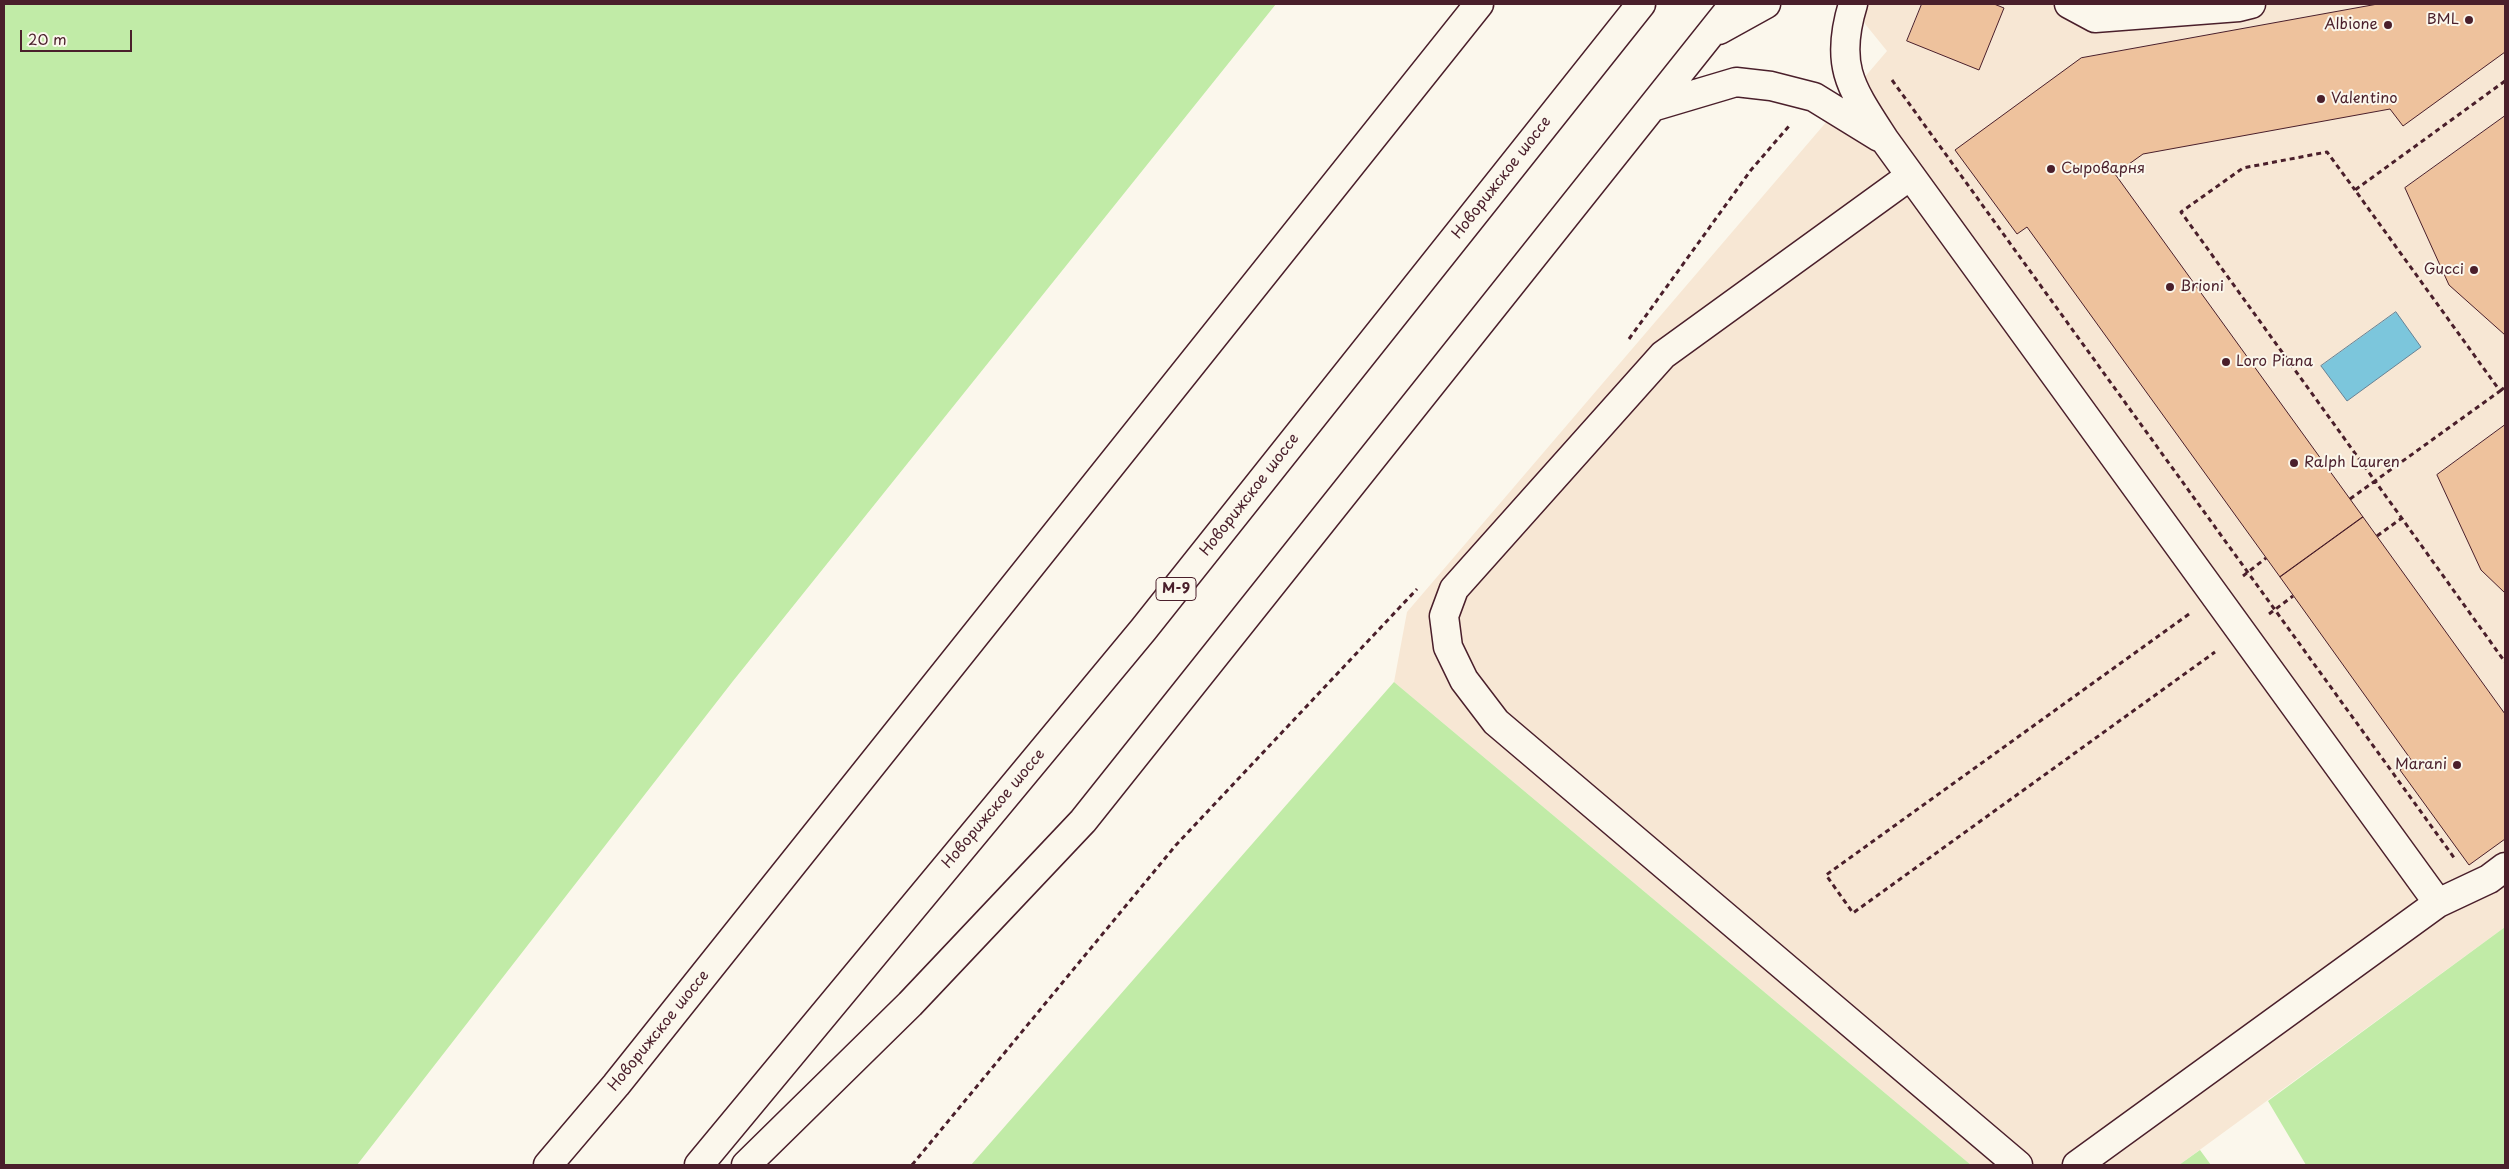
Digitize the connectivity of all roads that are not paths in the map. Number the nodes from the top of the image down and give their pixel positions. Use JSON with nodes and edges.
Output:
{"nodes":[{"id":1,"x":1479,"y":4,"type":"edge"},
{"id":2,"x":1641,"y":4,"type":"edge"},
{"id":3,"x":1734,"y":4,"type":"edge"},
{"id":4,"x":1766,"y":4,"type":"edge"},
{"id":5,"x":1853,"y":4,"type":"edge"},
{"id":6,"x":2069,"y":4,"type":"edge"},
{"id":7,"x":2244,"y":5,"type":"edge"},
{"id":8,"x":2100,"y":11,"type":"edge"},
{"id":9,"x":1707,"y":37,"type":"junction"},
{"id":10,"x":1652,"y":107,"type":"junction"},
{"id":11,"x":1884,"y":139,"type":"junction"},
{"id":12,"x":1910,"y":176,"type":"junction"},
{"id":13,"x":2505,"y":867,"type":"edge"},
{"id":14,"x":2438,"y":903,"type":"junction"},
{"id":15,"x":548,"y":1165,"type":"edge"},
{"id":16,"x":699,"y":1165,"type":"edge"},
{"id":17,"x":746,"y":1165,"type":"edge"},
{"id":18,"x":2018,"y":1165,"type":"edge"},
{"id":19,"x":2077,"y":1165,"type":"edge"}],
"edges":[{"from":1,"to":15,"type":"main road","name":"Новорижское шоссе"},
{"from":2,"to":16,"type":"main road","name":"Новорижское шоссе","number":"М-9"},
{"from":3,"to":9,"type":"main road"},
{"from":4,"to":9,"type":"main road"},
{"from":5,"to":11,"type":"main road"},
{"from":6,"to":8,"type":"main road"},
{"from":7,"to":8,"type":"main road"},
{"from":9,"to":10,"type":"main road"},
{"from":10,"to":11,"type":"main road"},
{"from":10,"to":17,"type":"main road"},
{"from":11,"to":12,"type":"main road"},
{"from":12,"to":14,"type":"main road"},
{"from":12,"to":18,"type":"main road"},
{"from":13,"to":14,"type":"main road"},
{"from":14,"to":19,"type":"main road"}]}
